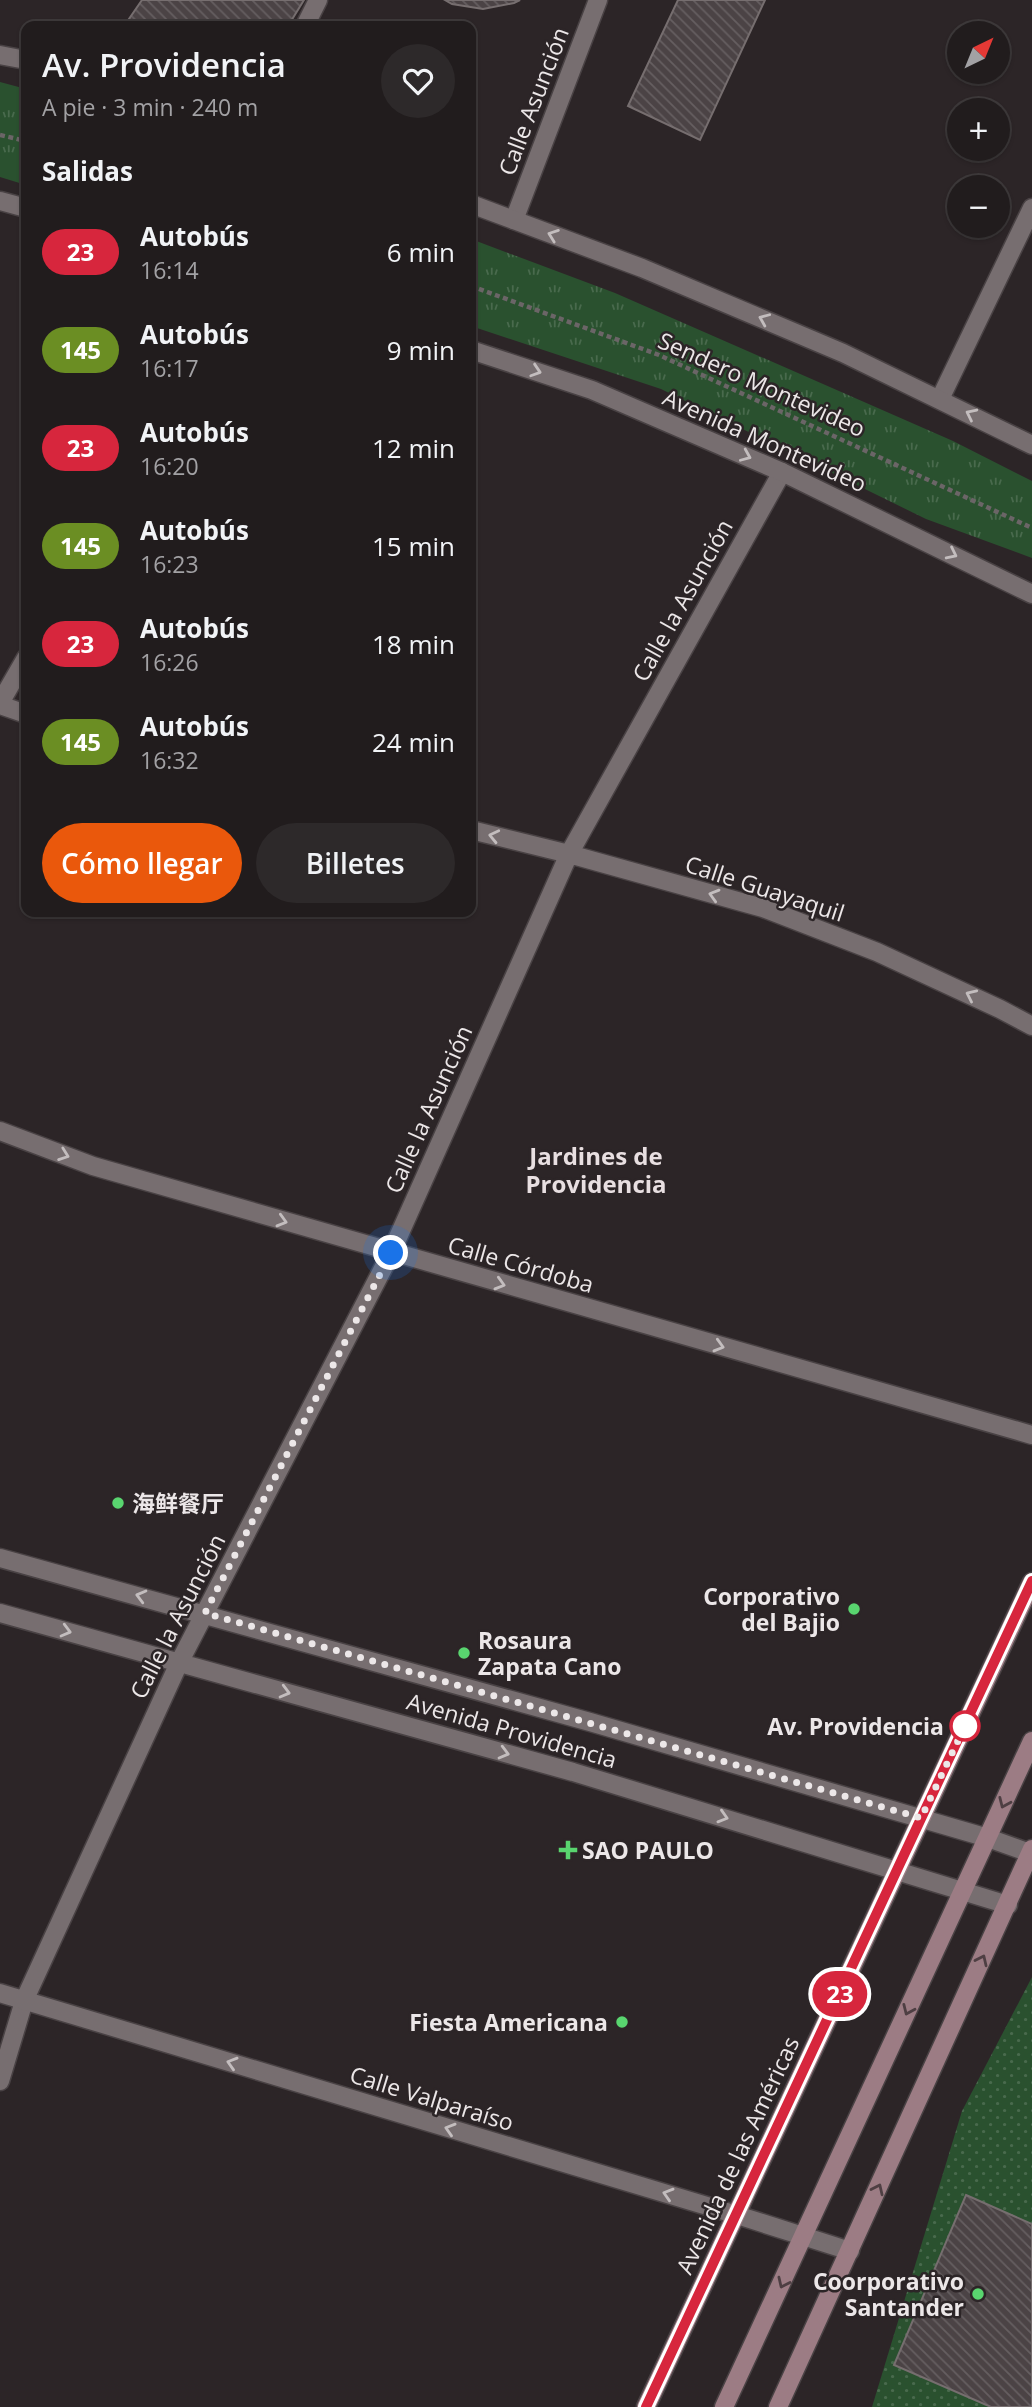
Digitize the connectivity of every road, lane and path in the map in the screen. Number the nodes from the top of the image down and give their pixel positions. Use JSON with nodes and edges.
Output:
{"nodes":[{"id":1,"x":318,"y":0,"type":"edge"},
{"id":2,"x":598,"y":0,"type":"edge"},
{"id":3,"x":308,"y":21,"type":"edge"},
{"id":4,"x":0,"y":55,"type":"edge"},
{"id":5,"x":21,"y":59,"type":"edge"},
{"id":6,"x":0,"y":135,"type":"edge"},
{"id":7,"x":21,"y":140,"type":"edge"},
{"id":8,"x":0,"y":201,"type":"edge"},
{"id":9,"x":476,"y":206,"type":"edge"},
{"id":10,"x":21,"y":207,"type":"edge"},
{"id":11,"x":1032,"y":208,"type":"edge"},
{"id":12,"x":514,"y":220,"type":"junction"},
{"id":13,"x":476,"y":288,"type":"edge"},
{"id":14,"x":476,"y":352,"type":"edge"},
{"id":15,"x":940,"y":399,"type":"junction"},
{"id":16,"x":1032,"y":444,"type":"edge"},
{"id":17,"x":782,"y":472,"type":"junction"},
{"id":18,"x":1032,"y":528,"type":"edge"},
{"id":19,"x":1032,"y":594,"type":"edge"},
{"id":20,"x":21,"y":667,"type":"edge"},
{"id":21,"x":0,"y":704,"type":"edge"},
{"id":22,"x":21,"y":712,"type":"edge"},
{"id":23,"x":476,"y":831,"type":"edge"},
{"id":24,"x":569,"y":854,"type":"junction"},
{"id":25,"x":1032,"y":1026,"type":"edge"},
{"id":26,"x":0,"y":1132,"type":"edge"},
{"id":27,"x":391,"y":1253,"type":"junction"},
{"id":28,"x":1032,"y":1435,"type":"edge"},
{"id":29,"x":0,"y":1558,"type":"edge"},
{"id":30,"x":1032,"y":1581,"type":"edge"},
{"id":31,"x":0,"y":1613,"type":"edge"},
{"id":32,"x":205,"y":1613,"type":"junction"},
{"id":33,"x":179,"y":1662,"type":"junction"},
{"id":34,"x":1032,"y":1741,"type":"edge"},
{"id":35,"x":921,"y":1818,"type":"junction"},
{"id":36,"x":988,"y":1838,"type":"junction"},
{"id":37,"x":1031,"y":1851,"type":"edge"},
{"id":38,"x":898,"y":1870,"type":"junction"},
{"id":39,"x":963,"y":1890,"type":"junction"},
{"id":40,"x":1008,"y":1905,"type":"junction"},
{"id":41,"x":0,"y":1993,"type":"edge"},
{"id":42,"x":24,"y":2001,"type":"junction"},
{"id":43,"x":0,"y":2081,"type":"edge"},
{"id":44,"x":737,"y":2215,"type":"junction"},
{"id":45,"x":804,"y":2238,"type":"junction"},
{"id":46,"x":849,"y":2251,"type":"junction"},
{"id":47,"x":646,"y":2407,"type":"edge"},
{"id":48,"x":724,"y":2407,"type":"edge"},
{"id":49,"x":778,"y":2407,"type":"edge"}],
"edges":[{"from":1,"to":3,"type":"street"},
{"from":2,"to":12,"type":"street","name":"Calle Asunción"},
{"from":4,"to":5,"type":"street"},
{"from":6,"to":7,"type":"path"},
{"from":8,"to":10,"type":"street"},
{"from":9,"to":12,"type":"street"},
{"from":11,"to":15,"type":"street"},
{"from":15,"to":12,"type":"street","one_way":true},
{"from":13,"to":18,"type":"path","name":"Sendero Montevideo"},
{"from":14,"to":17,"type":"street","name":"Avenida Montevideo","one_way":true},
{"from":16,"to":15,"type":"street","one_way":true},
{"from":17,"to":19,"type":"street","name":"Avenida Montevideo","one_way":true},
{"from":17,"to":24,"type":"street","name":"Calle la Asunción"},
{"from":20,"to":21,"type":"street"},
{"from":21,"to":22,"type":"street"},
{"from":24,"to":23,"type":"street","name":"Calle Guayaquil","one_way":true},
{"from":25,"to":24,"type":"street","name":"Calle Guayaquil","one_way":true},
{"from":24,"to":27,"type":"street","name":"Calle la Asunción"},
{"from":26,"to":27,"type":"street","name":"Calle Córdoba","one_way":true},
{"from":27,"to":28,"type":"street","name":"Calle Córdoba","one_way":true},
{"from":27,"to":32,"type":"street","name":"Calle la Asunción"},
{"from":32,"to":29,"type":"street","name":"Avenida Providencia","one_way":true},
{"from":30,"to":35,"type":"main road","name":"Avenida de las Américas"},
{"from":31,"to":33,"type":"street","name":"Avenida Providencia","one_way":true},
{"from":32,"to":33,"type":"street","name":"Calle la Asunción"},
{"from":32,"to":35,"type":"street","name":"Avenida Providencia"},
{"from":33,"to":38,"type":"street","name":"Avenida Providencia","one_way":true},
{"from":33,"to":42,"type":"street","name":"Calle la Asunción"},
{"from":34,"to":36,"type":"main road","one_way":true},
{"from":35,"to":36,"type":"street","name":"Avenida Providencia"},
{"from":35,"to":38,"type":"main road","name":"Avenida de las Américas"},
{"from":36,"to":37,"type":"street","name":"Avenida Providencia"},
{"from":36,"to":39,"type":"main road"},
{"from":37,"to":40,"type":"main road"},
{"from":38,"to":39,"type":"street","name":"Avenida Providencia"},
{"from":38,"to":44,"type":"main road","name":"Avenida de las Américas"},
{"from":39,"to":40,"type":"street","name":"Avenida Providencia"},
{"from":39,"to":45,"type":"main road","one_way":true},
{"from":46,"to":40,"type":"main road","one_way":true},
{"from":41,"to":42,"type":"street","name":"Calle Valparaíso"},
{"from":42,"to":43,"type":"street","name":"Calle la Asunción"},
{"from":44,"to":42,"type":"street","name":"Calle Valparaíso","one_way":true},
{"from":44,"to":45,"type":"street","name":"Calle Valparaíso"},
{"from":44,"to":47,"type":"main road","name":"Avenida de las Américas"},
{"from":45,"to":46,"type":"street","name":"Calle Valparaíso"},
{"from":45,"to":48,"type":"main road","one_way":true},
{"from":46,"to":49,"type":"main road"}]}
